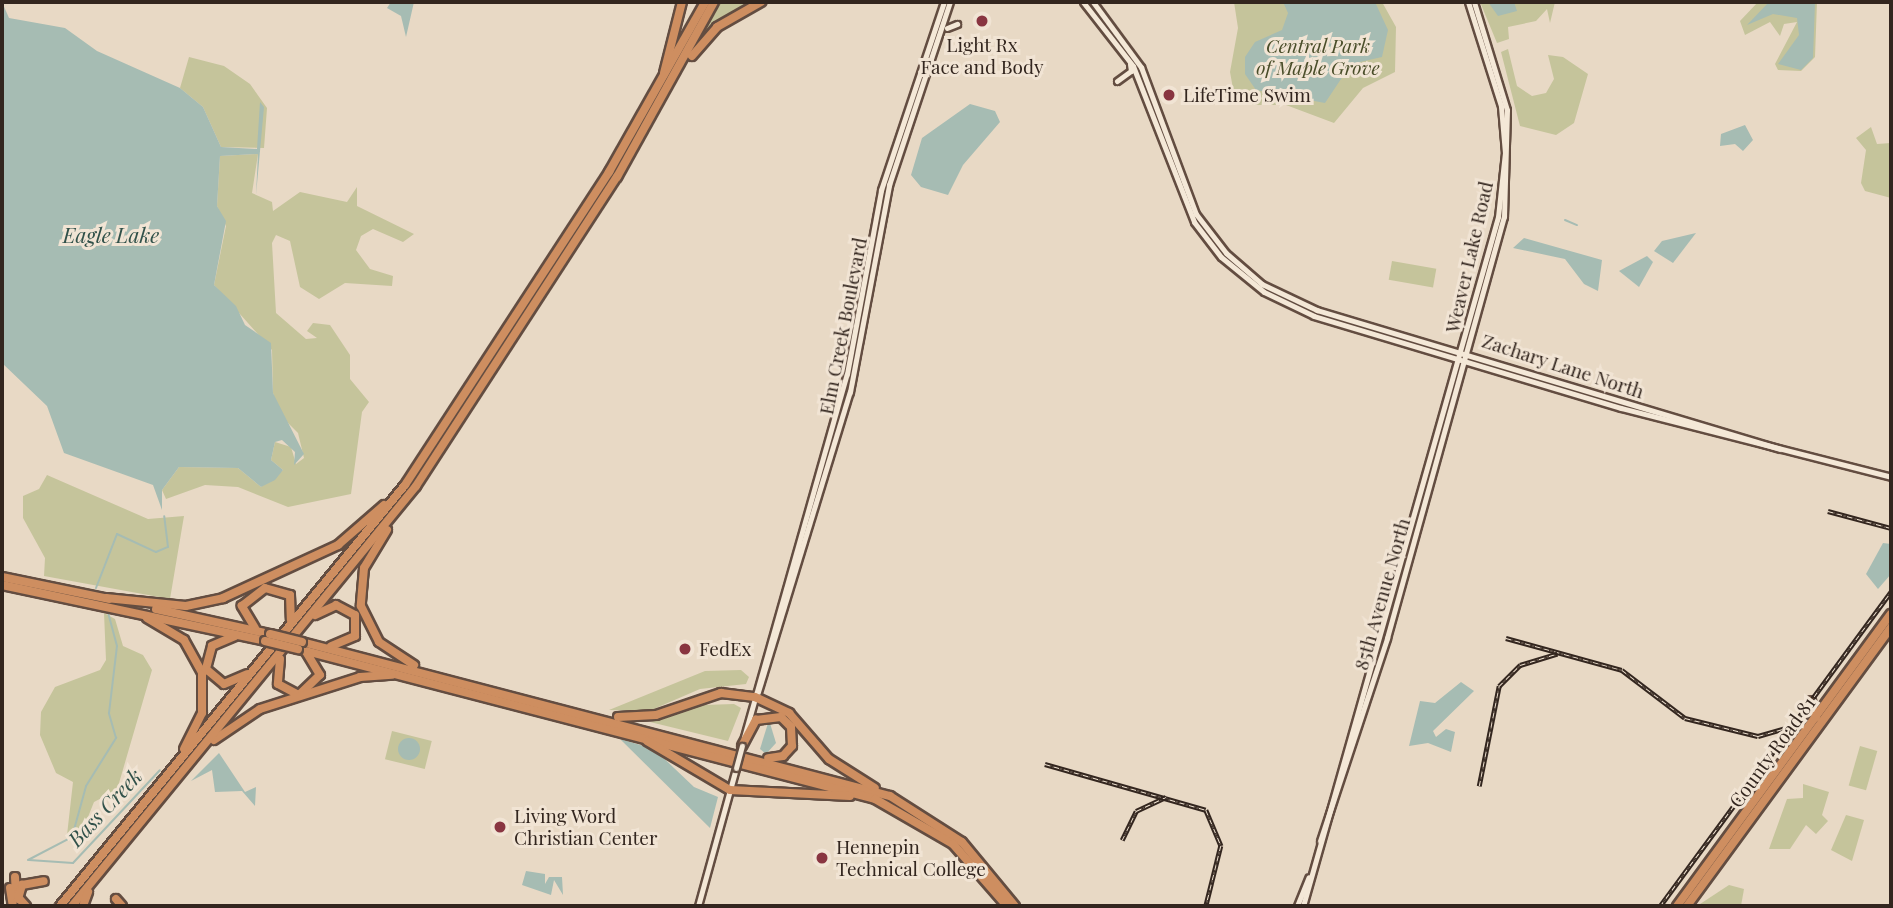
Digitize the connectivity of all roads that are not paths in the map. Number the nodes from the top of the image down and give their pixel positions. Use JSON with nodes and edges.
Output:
{"nodes":[{"id":1,"x":705,"y":2,"type":"edge"},
{"id":2,"x":714,"y":2,"type":"edge"},
{"id":3,"x":761,"y":2,"type":"edge"},
{"id":4,"x":944,"y":2,"type":"edge"},
{"id":5,"x":950,"y":2,"type":"edge"},
{"id":6,"x":1083,"y":2,"type":"edge"},
{"id":7,"x":1093,"y":2,"type":"edge"},
{"id":8,"x":1468,"y":2,"type":"edge"},
{"id":9,"x":1474,"y":2,"type":"edge"},
{"id":10,"x":681,"y":4,"type":"edge"},
{"id":11,"x":957,"y":24,"type":"dead end"},
{"id":12,"x":1122,"y":46,"type":"junction"},
{"id":13,"x":937,"y":49,"type":"junction"},
{"id":14,"x":1139,"y":78,"type":"junction"},
{"id":15,"x":660,"y":88,"type":"junction"},
{"id":16,"x":662,"y":103,"type":"junction"},
{"id":17,"x":1334,"y":318,"type":"junction"},
{"id":18,"x":1465,"y":354,"type":"junction"},
{"id":19,"x":1519,"y":373,"type":"junction"},
{"id":20,"x":1541,"y":374,"type":"junction"},
{"id":21,"x":1780,"y":449,"type":"junction"},
{"id":22,"x":424,"y":457,"type":"junction"},
{"id":23,"x":1891,"y":477,"type":"edge"},
{"id":24,"x":421,"y":479,"type":"junction"},
{"id":25,"x":2,"y":577,"type":"edge"},
{"id":26,"x":2,"y":584,"type":"edge"},
{"id":27,"x":107,"y":602,"type":"junction"},
{"id":28,"x":1891,"y":614,"type":"edge"},
{"id":29,"x":1891,"y":627,"type":"edge"},
{"id":30,"x":260,"y":632,"type":"junction"},
{"id":31,"x":246,"y":636,"type":"junction"},
{"id":32,"x":267,"y":637,"type":"junction"},
{"id":33,"x":281,"y":645,"type":"junction"},
{"id":34,"x":300,"y":645,"type":"junction"},
{"id":35,"x":460,"y":679,"type":"junction"},
{"id":36,"x":439,"y":682,"type":"junction"},
{"id":37,"x":755,"y":698,"type":"junction"},
{"id":38,"x":560,"y":705,"type":"junction"},
{"id":39,"x":1823,"y":709,"type":"junction"},
{"id":40,"x":1814,"y":720,"type":"junction"},
{"id":41,"x":595,"y":723,"type":"junction"},
{"id":42,"x":714,"y":746,"type":"junction"},
{"id":43,"x":742,"y":746,"type":"junction"},
{"id":44,"x":178,"y":777,"type":"junction"},
{"id":45,"x":162,"y":783,"type":"junction"},
{"id":46,"x":730,"y":790,"type":"junction"},
{"id":47,"x":890,"y":796,"type":"junction"},
{"id":48,"x":908,"y":814,"type":"junction"},
{"id":49,"x":107,"y":863,"type":"junction"},
{"id":50,"x":13,"y":877,"type":"dead end"},
{"id":51,"x":1309,"y":877,"type":"junction"},
{"id":52,"x":44,"y":881,"type":"dead end"},
{"id":53,"x":76,"y":886,"type":"junction"},
{"id":54,"x":15,"y":903,"type":"edge"},
{"id":55,"x":26,"y":906,"type":"edge"},
{"id":56,"x":52,"y":906,"type":"edge"},
{"id":57,"x":60,"y":906,"type":"edge"},
{"id":58,"x":72,"y":906,"type":"edge"},
{"id":59,"x":83,"y":906,"type":"edge"},
{"id":60,"x":698,"y":906,"type":"edge"},
{"id":61,"x":1007,"y":906,"type":"edge"},
{"id":62,"x":1015,"y":906,"type":"edge"},
{"id":63,"x":1297,"y":906,"type":"edge"},
{"id":64,"x":1303,"y":906,"type":"edge"},
{"id":65,"x":1677,"y":906,"type":"edge"},
{"id":66,"x":1687,"y":906,"type":"edge"}],
"edges":[{"from":1,"to":15,"type":"highway"},
{"from":2,"to":16,"type":"highway"},
{"from":3,"to":16,"type":"highway"},
{"from":4,"to":37,"type":"main road","name":"Elm Creek Boulevard"},
{"from":5,"to":13,"type":"main road","name":"Elm Creek Boulevard"},
{"from":6,"to":12,"type":"main road"},
{"from":7,"to":17,"type":"main road"},
{"from":8,"to":18,"type":"main road","name":"Weaver Lake Road"},
{"from":9,"to":18,"type":"main road","name":"Weaver Lake Road"},
{"from":10,"to":15,"type":"highway"},
{"from":11,"to":13,"type":"main road"},
{"from":12,"to":14,"type":"main road"},
{"from":12,"to":14,"type":"main road"},
{"from":13,"to":37,"type":"main road","name":"Elm Creek Boulevard"},
{"from":14,"to":17,"type":"main road"},
{"from":15,"to":22,"type":"highway"},
{"from":16,"to":24,"type":"highway"},
{"from":17,"to":18,"type":"main road","name":"Zachary Lane North"},
{"from":18,"to":19,"type":"main road","name":"Zachary Lane North"},
{"from":18,"to":20,"type":"main road","name":"Zachary Lane North"},
{"from":18,"to":51,"type":"main road","name":"85th Avenue North"},
{"from":19,"to":20,"type":"main road"},
{"from":19,"to":21,"type":"main road","name":"Zachary Lane North"},
{"from":20,"to":21,"type":"main road","name":"Zachary Lane North"},
{"from":21,"to":23,"type":"main road","name":"Zachary Lane North"},
{"from":22,"to":27,"type":"highway"},
{"from":22,"to":33,"type":"highway"},
{"from":24,"to":33,"type":"highway"},
{"from":24,"to":35,"type":"highway"},
{"from":25,"to":27,"type":"highway"},
{"from":26,"to":27,"type":"highway"},
{"from":27,"to":30,"type":"highway"},
{"from":27,"to":31,"type":"highway"},
{"from":27,"to":45,"type":"highway"},
{"from":28,"to":39,"type":"highway","name":"County Road 81"},
{"from":29,"to":66,"type":"highway","name":"County Road 81"},
{"from":30,"to":32,"type":"highway"},
{"from":30,"to":33,"type":"highway"},
{"from":31,"to":32,"type":"highway"},
{"from":31,"to":33,"type":"highway"},
{"from":32,"to":34,"type":"highway","bridge":true},
{"from":33,"to":34,"type":"highway"},
{"from":33,"to":34,"type":"highway"},
{"from":33,"to":44,"type":"highway"},
{"from":33,"to":45,"type":"highway"},
{"from":34,"to":35,"type":"highway"},
{"from":34,"to":36,"type":"highway"},
{"from":35,"to":38,"type":"highway"},
{"from":36,"to":41,"type":"highway"},
{"from":36,"to":44,"type":"highway"},
{"from":37,"to":38,"type":"highway"},
{"from":37,"to":43,"type":"main road","name":"Elm Creek Boulevard"},
{"from":37,"to":47,"type":"highway"},
{"from":38,"to":42,"type":"highway"},
{"from":39,"to":40,"type":"highway","name":"County Road 81"},
{"from":39,"to":40,"type":"highway"},
{"from":40,"to":65,"type":"highway","name":"County Road 81"},
{"from":41,"to":46,"type":"highway"},
{"from":41,"to":48,"type":"highway"},
{"from":42,"to":43,"type":"highway"},
{"from":42,"to":47,"type":"highway"},
{"from":43,"to":46,"type":"main road","name":"Elm Creek Boulevard","bridge":true},
{"from":44,"to":49,"type":"highway"},
{"from":45,"to":53,"type":"highway"},
{"from":46,"to":48,"type":"highway"},
{"from":46,"to":60,"type":"main road","name":"Elm Creek Boulevard"},
{"from":47,"to":62,"type":"highway"},
{"from":48,"to":61,"type":"highway"},
{"from":49,"to":58,"type":"highway"},
{"from":49,"to":59,"type":"highway"},
{"from":50,"to":54,"type":"highway"},
{"from":51,"to":63,"type":"main road","name":"85th Avenue North"},
{"from":51,"to":64,"type":"main road","name":"85th Avenue North"},
{"from":52,"to":54,"type":"highway"},
{"from":53,"to":56,"type":"highway"},
{"from":53,"to":57,"type":"highway"},
{"from":54,"to":55,"type":"highway"}]}
